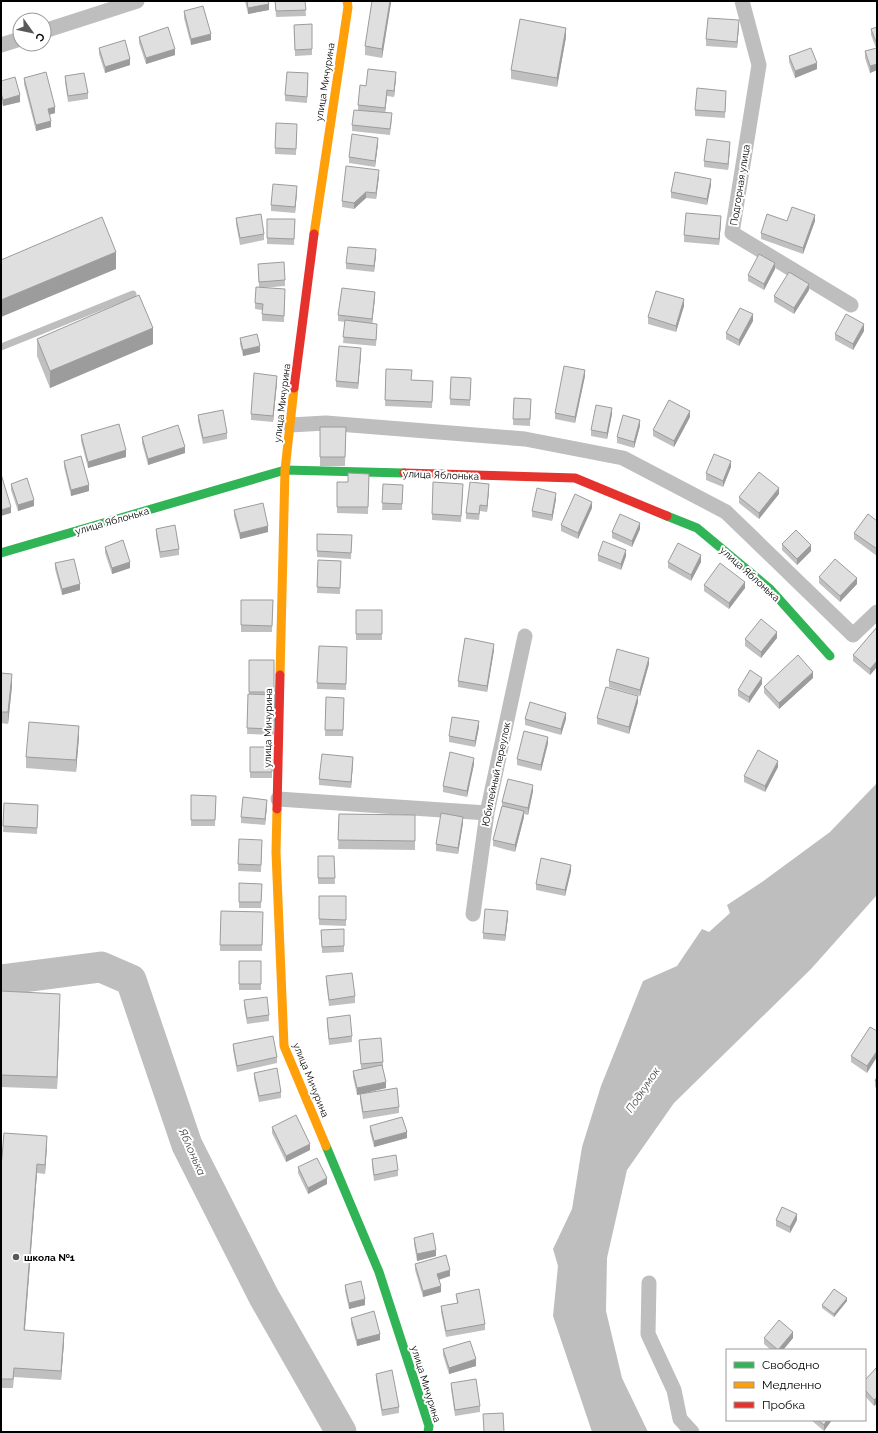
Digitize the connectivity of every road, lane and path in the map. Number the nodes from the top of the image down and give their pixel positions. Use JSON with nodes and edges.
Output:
{"nodes":[{"id":1,"x":137,"y":1,"type":"edge"},
{"id":2,"x":347,"y":1,"type":"edge"},
{"id":3,"x":742,"y":1,"type":"edge"},
{"id":4,"x":52,"y":28,"type":"edge"},
{"id":5,"x":12,"y":42,"type":"edge"},
{"id":6,"x":1,"y":45,"type":"edge"},
{"id":7,"x":133,"y":294,"type":"dead end"},
{"id":8,"x":851,"y":305,"type":"dead end"},
{"id":9,"x":1,"y":347,"type":"edge"},
{"id":10,"x":290,"y":425,"type":"junction"},
{"id":11,"x":285,"y":470,"type":"junction"},
{"id":12,"x":1,"y":553,"type":"edge"},
{"id":13,"x":877,"y":612,"type":"edge"},
{"id":14,"x":525,"y":636,"type":"dead end"},
{"id":15,"x":830,"y":656,"type":"dead end"},
{"id":16,"x":278,"y":799,"type":"junction"},
{"id":17,"x":487,"y":813,"type":"junction"},
{"id":18,"x":474,"y":914,"type":"dead end"},
{"id":19,"x":648,"y":1283,"type":"dead end"},
{"id":20,"x":428,"y":1432,"type":"edge"},
{"id":21,"x":692,"y":1432,"type":"edge"}],
"edges":[{"from":1,"to":4,"type":"street"},
{"from":2,"to":10,"type":"street","name":"улица Мичурина"},
{"from":3,"to":8,"type":"street","name":"Подгорная улица"},
{"from":5,"to":6,"type":"street"},
{"from":7,"to":9,"type":"lane"},
{"from":10,"to":11,"type":"street","name":"улица Мичурина"},
{"from":10,"to":13,"type":"street"},
{"from":11,"to":12,"type":"street","name":"улица Яблонька"},
{"from":11,"to":15,"type":"street","name":"улица Яблонька"},
{"from":11,"to":16,"type":"street","name":"улица Мичурина"},
{"from":14,"to":17,"type":"street","name":"Юбилейный переулок"},
{"from":16,"to":17,"type":"street"},
{"from":16,"to":20,"type":"street","name":"улица Мичурина"},
{"from":17,"to":18,"type":"street","name":"Юбилейный переулок"},
{"from":19,"to":21,"type":"street"}]}
